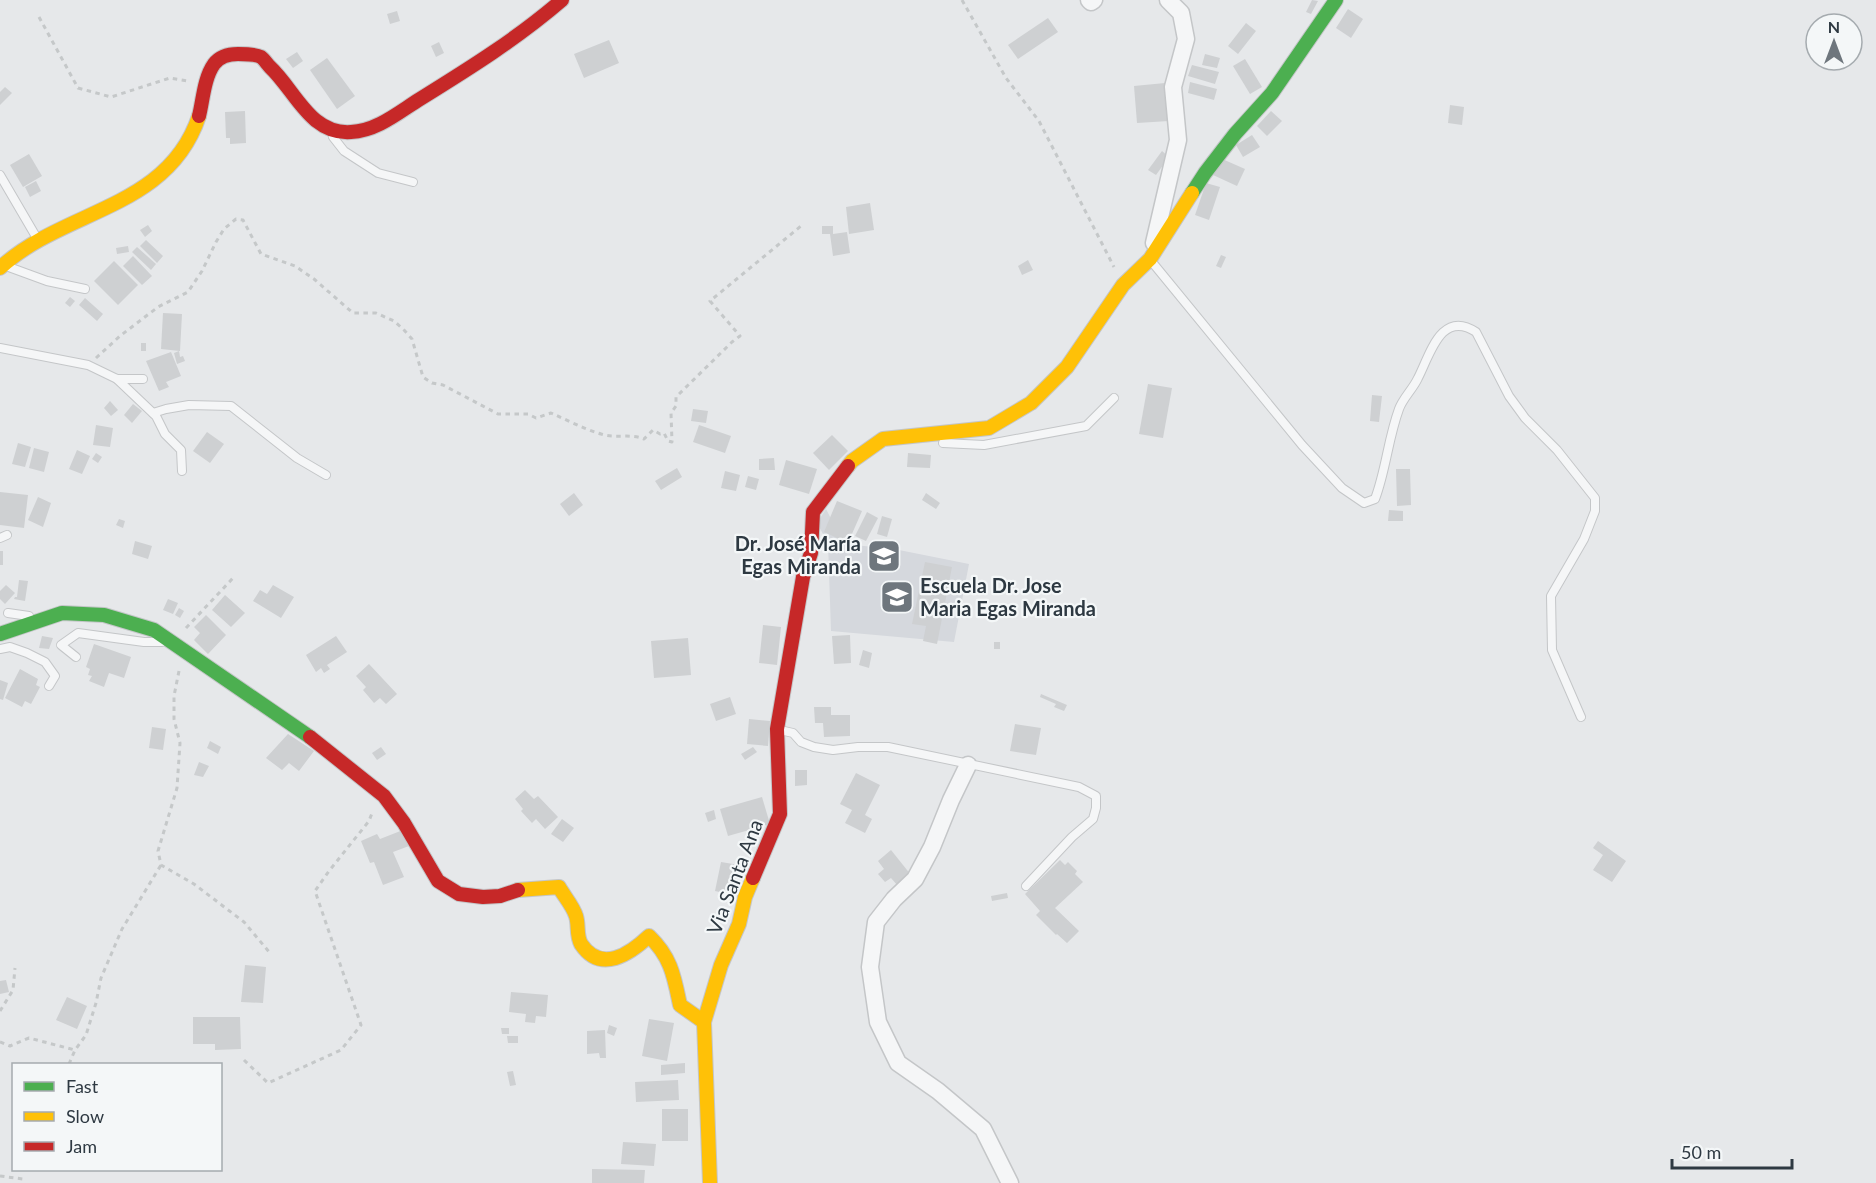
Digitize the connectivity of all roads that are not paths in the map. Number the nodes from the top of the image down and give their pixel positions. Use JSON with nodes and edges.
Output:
{"nodes":[{"id":1,"x":562,"y":0,"type":"edge"},
{"id":2,"x":1089,"y":0,"type":"edge"},
{"id":3,"x":1094,"y":0,"type":"edge"},
{"id":4,"x":1168,"y":0,"type":"edge"},
{"id":5,"x":1336,"y":0,"type":"edge"},
{"id":6,"x":325,"y":128,"type":"junction"},
{"id":7,"x":0,"y":175,"type":"edge"},
{"id":8,"x":413,"y":182,"type":"dead end"},
{"id":9,"x":38,"y":240,"type":"junction"},
{"id":10,"x":1150,"y":259,"type":"junction"},
{"id":11,"x":1,"y":266,"type":"edge"},
{"id":12,"x":85,"y":289,"type":"dead end"},
{"id":13,"x":0,"y":348,"type":"edge"},
{"id":14,"x":117,"y":379,"type":"junction"},
{"id":15,"x":143,"y":379,"type":"dead end"},
{"id":16,"x":1114,"y":398,"type":"dead end"},
{"id":17,"x":153,"y":413,"type":"junction"},
{"id":18,"x":883,"y":439,"type":"junction"},
{"id":19,"x":182,"y":471,"type":"dead end"},
{"id":20,"x":326,"y":475,"type":"dead end"},
{"id":21,"x":8,"y":613,"type":"dead end"},
{"id":22,"x":47,"y":618,"type":"junction"},
{"id":23,"x":3,"y":631,"type":"edge"},
{"id":24,"x":171,"y":642,"type":"junction"},
{"id":25,"x":0,"y":649,"type":"edge"},
{"id":26,"x":76,"y":657,"type":"dead end"},
{"id":27,"x":49,"y":686,"type":"dead end"},
{"id":28,"x":1581,"y":717,"type":"dead end"},
{"id":29,"x":777,"y":729,"type":"junction"},
{"id":30,"x":968,"y":765,"type":"junction"},
{"id":31,"x":1026,"y":886,"type":"dead end"},
{"id":32,"x":704,"y":1022,"type":"junction"},
{"id":33,"x":710,"y":1183,"type":"edge"},
{"id":34,"x":1010,"y":1183,"type":"edge"}],
"edges":[{"from":1,"to":6,"type":"street"},
{"from":2,"to":3,"type":"street"},
{"from":4,"to":10,"type":"street"},
{"from":5,"to":10,"type":"street"},
{"from":6,"to":8,"type":"lane"},
{"from":6,"to":9,"type":"street"},
{"from":7,"to":9,"type":"lane"},
{"from":9,"to":11,"type":"street"},
{"from":10,"to":18,"type":"street"},
{"from":10,"to":28,"type":"lane"},
{"from":11,"to":12,"type":"lane"},
{"from":13,"to":14,"type":"lane"},
{"from":14,"to":15,"type":"lane"},
{"from":14,"to":17,"type":"lane"},
{"from":16,"to":18,"type":"lane"},
{"from":17,"to":19,"type":"lane"},
{"from":17,"to":20,"type":"lane"},
{"from":18,"to":29,"type":"street","name":"Via Santa Ana"},
{"from":21,"to":22,"type":"lane"},
{"from":22,"to":23,"type":"street"},
{"from":22,"to":24,"type":"street"},
{"from":24,"to":26,"type":"lane"},
{"from":24,"to":32,"type":"street"},
{"from":25,"to":27,"type":"lane"},
{"from":29,"to":30,"type":"lane"},
{"from":29,"to":32,"type":"street","name":"Via Santa Ana"},
{"from":30,"to":31,"type":"lane"},
{"from":30,"to":34,"type":"street"},
{"from":32,"to":33,"type":"street","name":"Via Santa Ana"}]}
